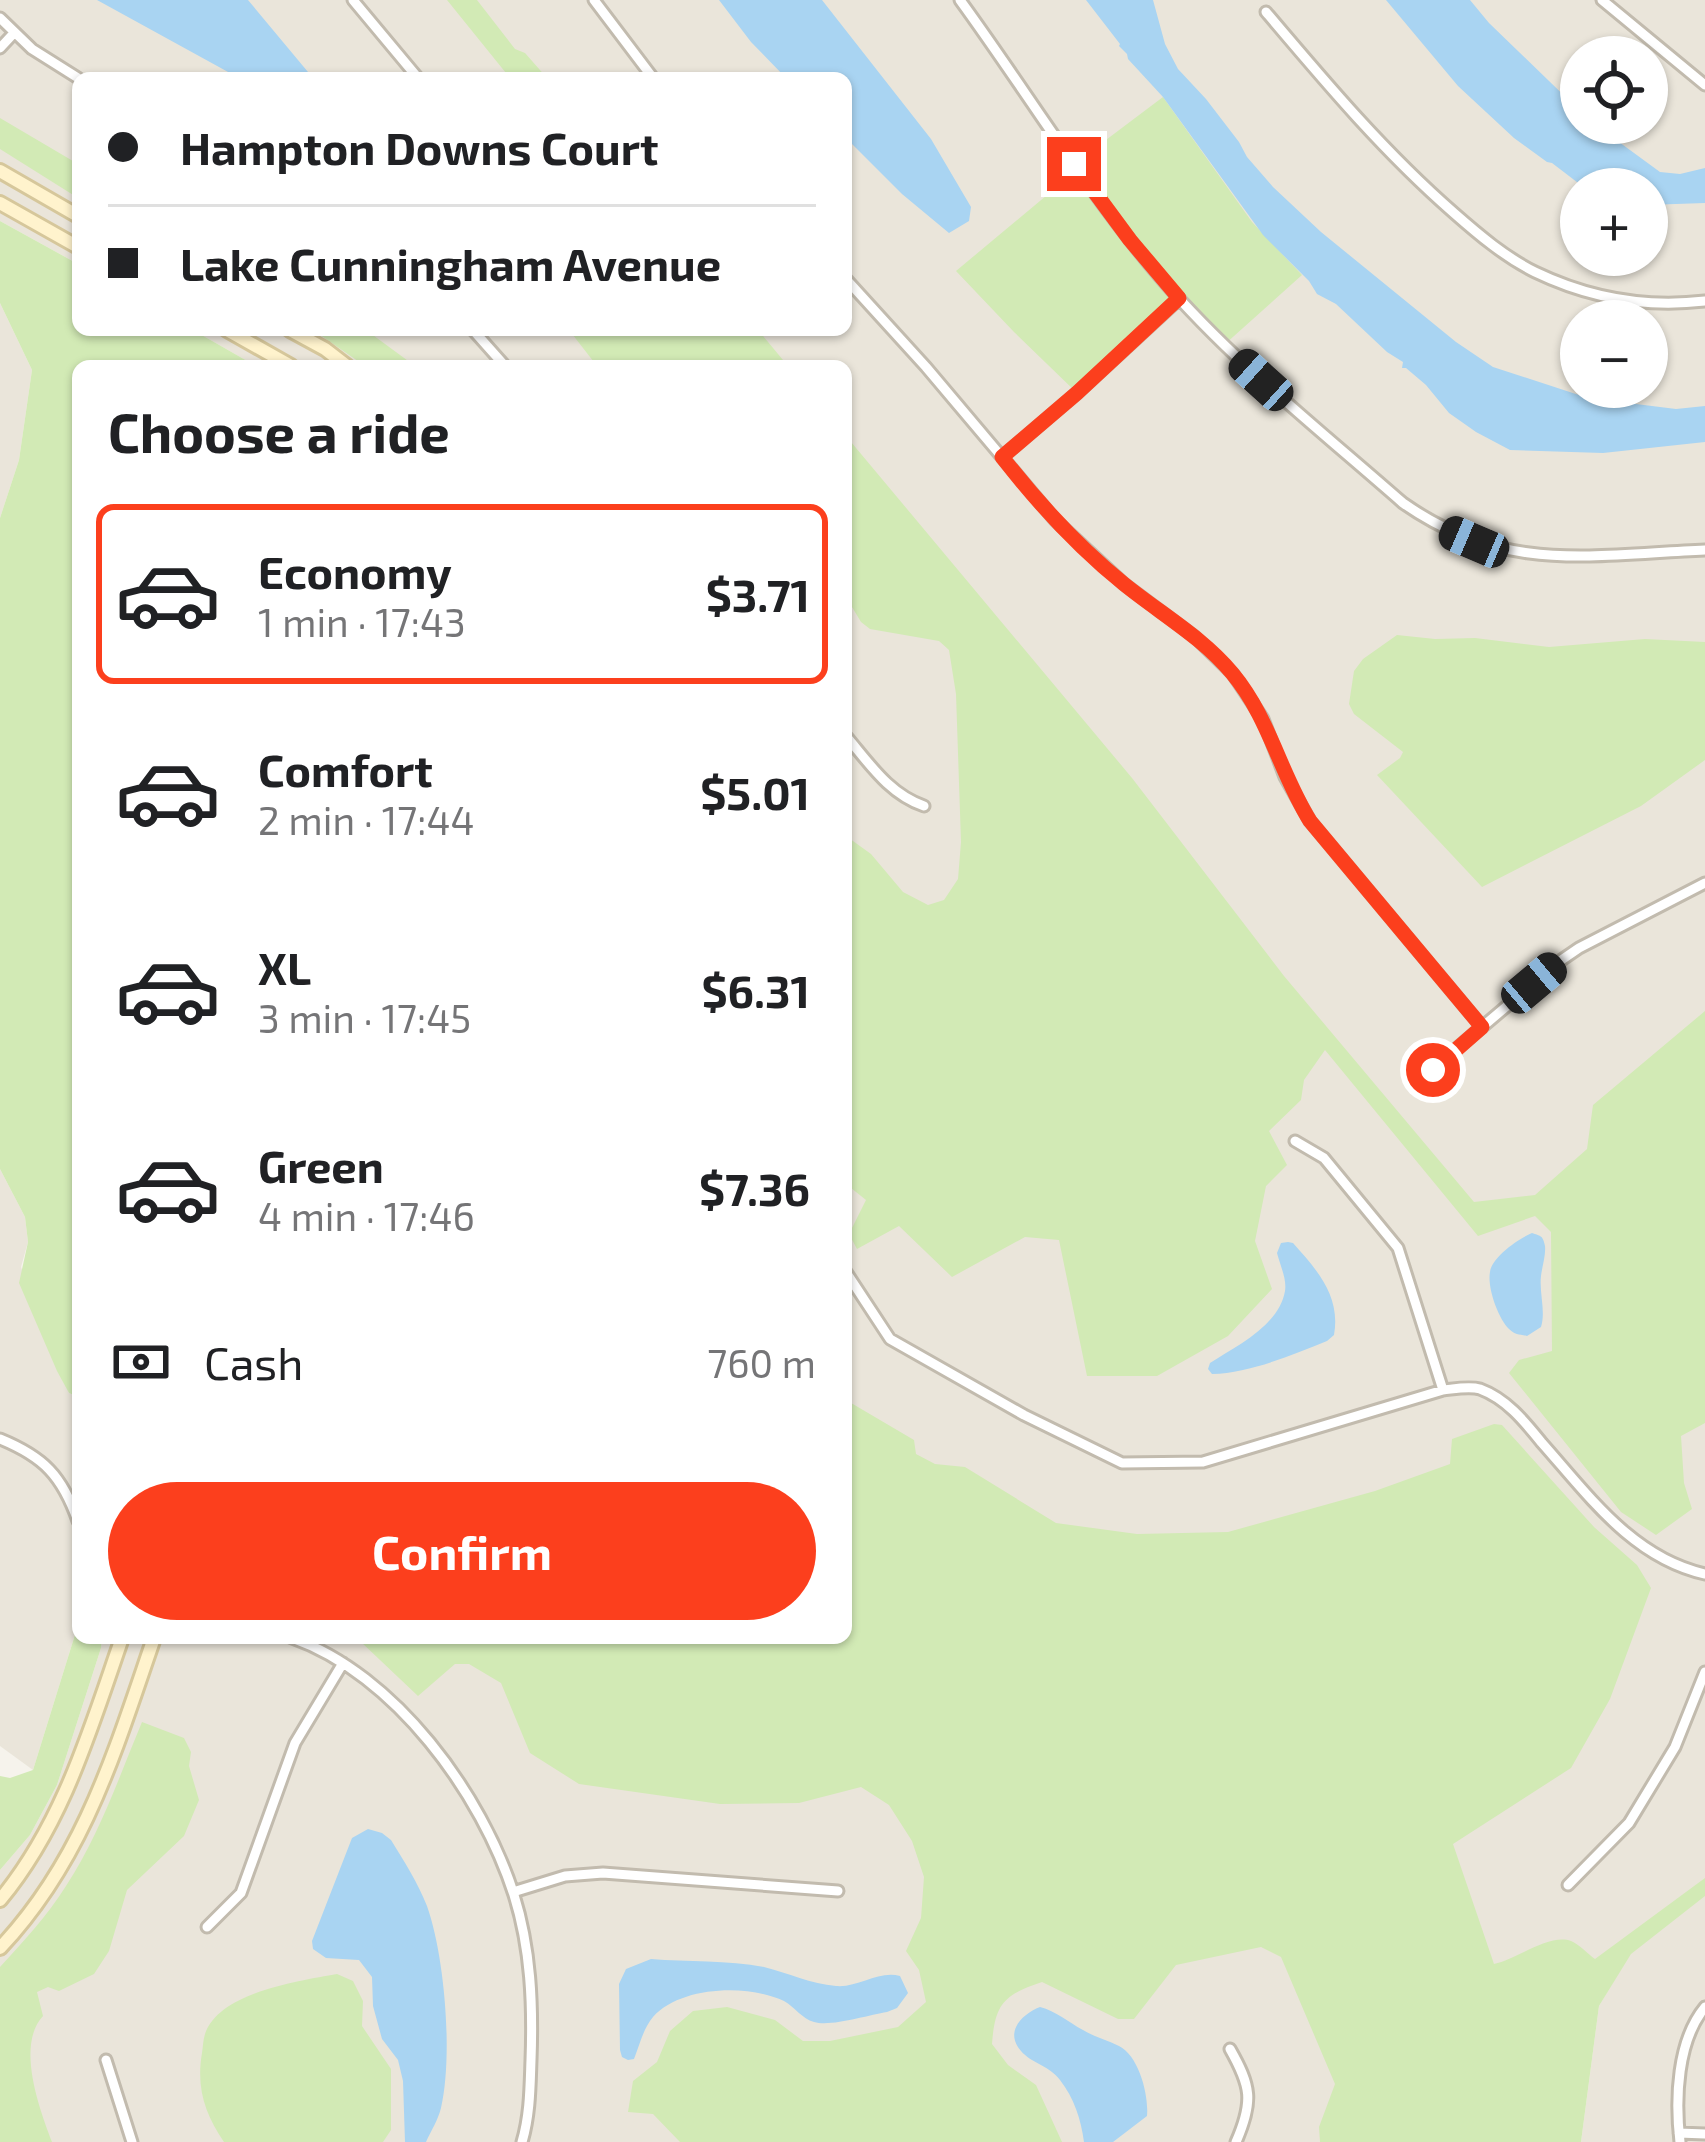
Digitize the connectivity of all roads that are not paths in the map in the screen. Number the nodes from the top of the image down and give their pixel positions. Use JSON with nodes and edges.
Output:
{"nodes":[{"id":1,"x":353,"y":0,"type":"edge"},
{"id":2,"x":594,"y":0,"type":"edge"},
{"id":3,"x":960,"y":0,"type":"edge"},
{"id":4,"x":1602,"y":0,"type":"edge"},
{"id":5,"x":1266,"y":12,"type":"dead end"},
{"id":6,"x":0,"y":18,"type":"edge"},
{"id":7,"x":14,"y":33,"type":"junction"},
{"id":8,"x":0,"y":48,"type":"edge"},
{"id":9,"x":413,"y":72,"type":"edge"},
{"id":10,"x":648,"y":72,"type":"edge"},
{"id":11,"x":72,"y":74,"type":"edge"},
{"id":12,"x":1705,"y":85,"type":"edge"},
{"id":13,"x":0,"y":171,"type":"edge"},
{"id":14,"x":0,"y":203,"type":"edge"},
{"id":15,"x":72,"y":213,"type":"edge"},
{"id":16,"x":72,"y":244,"type":"edge"},
{"id":17,"x":852,"y":286,"type":"edge"},
{"id":18,"x":1179,"y":298,"type":"junction"},
{"id":19,"x":1705,"y":301,"type":"edge"},
{"id":20,"x":238,"y":336,"type":"edge"},
{"id":21,"x":301,"y":336,"type":"edge"},
{"id":22,"x":478,"y":336,"type":"edge"},
{"id":23,"x":280,"y":360,"type":"edge"},
{"id":24,"x":339,"y":360,"type":"edge"},
{"id":25,"x":500,"y":360,"type":"edge"},
{"id":26,"x":1002,"y":457,"type":"junction"},
{"id":27,"x":1705,"y":550,"type":"edge"},
{"id":28,"x":852,"y":743,"type":"edge"},
{"id":29,"x":923,"y":806,"type":"dead end"},
{"id":30,"x":1705,"y":883,"type":"edge"},
{"id":31,"x":1482,"y":1027,"type":"junction"},
{"id":32,"x":1424,"y":1088,"type":"dead end"},
{"id":33,"x":1295,"y":1141,"type":"dead end"},
{"id":34,"x":852,"y":1281,"type":"edge"},
{"id":35,"x":1443,"y":1390,"type":"junction"},
{"id":36,"x":0,"y":1439,"type":"edge"},
{"id":37,"x":72,"y":1507,"type":"edge"},
{"id":38,"x":1705,"y":1574,"type":"edge"},
{"id":39,"x":120,"y":1644,"type":"edge"},
{"id":40,"x":152,"y":1644,"type":"edge"},
{"id":41,"x":308,"y":1644,"type":"edge"},
{"id":42,"x":344,"y":1663,"type":"junction"},
{"id":43,"x":1705,"y":1672,"type":"edge"},
{"id":44,"x":1568,"y":1885,"type":"dead end"},
{"id":45,"x":838,"y":1891,"type":"dead end"},
{"id":46,"x":513,"y":1892,"type":"junction"},
{"id":47,"x":0,"y":1900,"type":"edge"},
{"id":48,"x":207,"y":1928,"type":"dead end"},
{"id":49,"x":0,"y":1948,"type":"edge"},
{"id":50,"x":1705,"y":2007,"type":"edge"},
{"id":51,"x":1230,"y":2049,"type":"dead end"},
{"id":52,"x":106,"y":2060,"type":"dead end"},
{"id":53,"x":1705,"y":2134,"type":"edge"},
{"id":54,"x":1679,"y":2137,"type":"edge"},
{"id":55,"x":132,"y":2142,"type":"edge"},
{"id":56,"x":522,"y":2142,"type":"edge"},
{"id":57,"x":1236,"y":2142,"type":"edge"}],
"edges":[{"from":1,"to":9,"type":"street"},
{"from":2,"to":10,"type":"street"},
{"from":3,"to":18,"type":"street"},
{"from":4,"to":12,"type":"street"},
{"from":5,"to":19,"type":"street"},
{"from":6,"to":7,"type":"street"},
{"from":7,"to":8,"type":"street"},
{"from":7,"to":11,"type":"street"},
{"from":13,"to":15,"type":"main road"},
{"from":14,"to":16,"type":"main road"},
{"from":17,"to":26,"type":"street"},
{"from":18,"to":26,"type":"street"},
{"from":18,"to":27,"type":"street"},
{"from":20,"to":23,"type":"main road"},
{"from":21,"to":24,"type":"main road"},
{"from":22,"to":25,"type":"street"},
{"from":26,"to":31,"type":"street"},
{"from":28,"to":29,"type":"street"},
{"from":30,"to":31,"type":"street"},
{"from":31,"to":32,"type":"street"},
{"from":33,"to":35,"type":"street"},
{"from":34,"to":35,"type":"street"},
{"from":35,"to":38,"type":"street"},
{"from":36,"to":37,"type":"street"},
{"from":39,"to":47,"type":"main road"},
{"from":40,"to":49,"type":"main road"},
{"from":41,"to":42,"type":"street"},
{"from":42,"to":46,"type":"street"},
{"from":42,"to":48,"type":"street"},
{"from":43,"to":44,"type":"street"},
{"from":45,"to":46,"type":"street"},
{"from":46,"to":56,"type":"street"},
{"from":50,"to":54,"type":"street"},
{"from":51,"to":57,"type":"street"},
{"from":52,"to":55,"type":"street"},
{"from":53,"to":54,"type":"street"}]}
